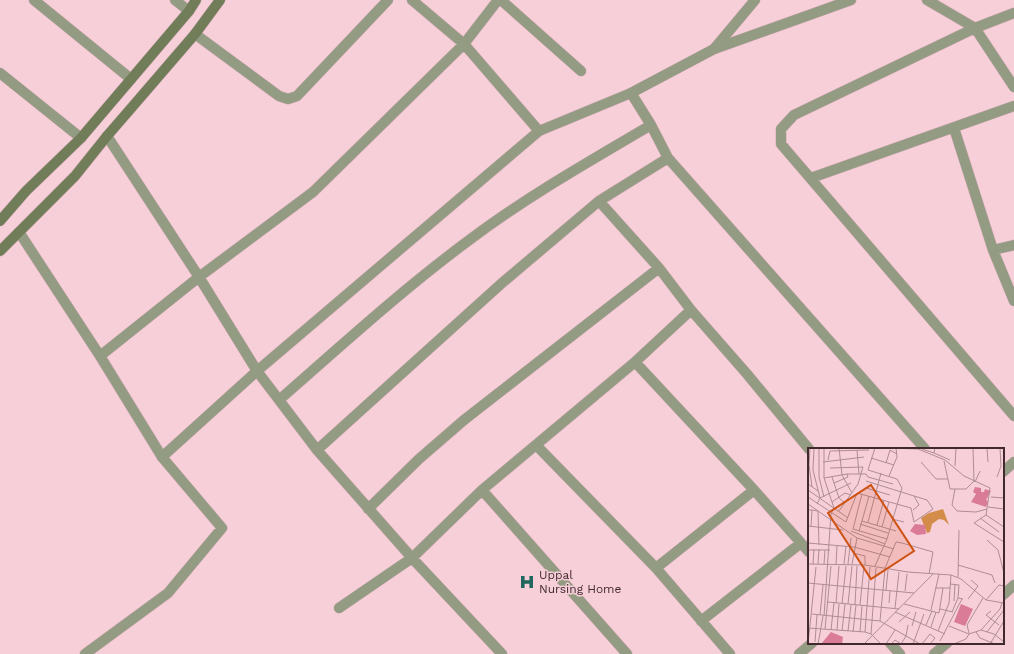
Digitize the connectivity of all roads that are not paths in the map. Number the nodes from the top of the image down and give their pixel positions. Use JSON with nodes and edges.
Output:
{"nodes":[{"id":1,"x":34,"y":0,"type":"edge"},
{"id":2,"x":175,"y":0,"type":"edge"},
{"id":3,"x":196,"y":0,"type":"edge"},
{"id":4,"x":220,"y":0,"type":"edge"},
{"id":5,"x":388,"y":0,"type":"edge"},
{"id":6,"x":412,"y":0,"type":"edge"},
{"id":7,"x":498,"y":0,"type":"edge"},
{"id":8,"x":501,"y":0,"type":"edge"},
{"id":9,"x":755,"y":0,"type":"edge"},
{"id":10,"x":851,"y":0,"type":"edge"},
{"id":11,"x":927,"y":0,"type":"edge"},
{"id":12,"x":189,"y":10,"type":"junction"},
{"id":13,"x":1014,"y":13,"type":"edge"},
{"id":14,"x":975,"y":28,"type":"junction"},
{"id":15,"x":195,"y":34,"type":"junction"},
{"id":16,"x":464,"y":44,"type":"junction"},
{"id":17,"x":714,"y":48,"type":"junction"},
{"id":18,"x":581,"y":71,"type":"dead end"},
{"id":19,"x":0,"y":74,"type":"edge"},
{"id":20,"x":131,"y":79,"type":"junction"},
{"id":21,"x":1014,"y":87,"type":"edge"},
{"id":22,"x":630,"y":93,"type":"junction"},
{"id":23,"x":1014,"y":106,"type":"edge"},
{"id":24,"x":651,"y":125,"type":"junction"},
{"id":25,"x":954,"y":128,"type":"junction"},
{"id":26,"x":539,"y":131,"type":"junction"},
{"id":27,"x":107,"y":136,"type":"junction"},
{"id":28,"x":81,"y":138,"type":"junction"},
{"id":29,"x":668,"y":158,"type":"junction"},
{"id":30,"x":811,"y":178,"type":"junction"},
{"id":31,"x":599,"y":201,"type":"junction"},
{"id":32,"x":1,"y":218,"type":"edge"},
{"id":33,"x":18,"y":232,"type":"junction"},
{"id":34,"x":1014,"y":245,"type":"edge"},
{"id":35,"x":993,"y":250,"type":"junction"},
{"id":36,"x":0,"y":251,"type":"edge"},
{"id":37,"x":659,"y":268,"type":"junction"},
{"id":38,"x":199,"y":277,"type":"junction"},
{"id":39,"x":1014,"y":301,"type":"edge"},
{"id":40,"x":691,"y":310,"type":"junction"},
{"id":41,"x":100,"y":356,"type":"junction"},
{"id":42,"x":635,"y":362,"type":"junction"},
{"id":43,"x":257,"y":371,"type":"junction"},
{"id":44,"x":278,"y":400,"type":"junction"},
{"id":45,"x":1014,"y":416,"type":"edge"},
{"id":46,"x":536,"y":445,"type":"junction"},
{"id":47,"x":808,"y":448,"type":"edge"},
{"id":48,"x":924,"y":448,"type":"edge"},
{"id":49,"x":317,"y":450,"type":"junction"},
{"id":50,"x":162,"y":458,"type":"junction"},
{"id":51,"x":1014,"y":462,"type":"edge"},
{"id":52,"x":1004,"y":471,"type":"edge"},
{"id":53,"x":482,"y":490,"type":"junction"},
{"id":54,"x":754,"y":490,"type":"junction"},
{"id":55,"x":368,"y":509,"type":"junction"},
{"id":56,"x":801,"y":543,"type":"junction"},
{"id":57,"x":808,"y":551,"type":"edge"},
{"id":58,"x":412,"y":558,"type":"junction"},
{"id":59,"x":656,"y":568,"type":"junction"},
{"id":60,"x":1014,"y":585,"type":"edge"},
{"id":61,"x":1004,"y":593,"type":"edge"},
{"id":62,"x":339,"y":608,"type":"dead end"},
{"id":63,"x":701,"y":621,"type":"junction"},
{"id":64,"x":811,"y":644,"type":"edge"},
{"id":65,"x":891,"y":644,"type":"edge"},
{"id":66,"x":946,"y":644,"type":"edge"},
{"id":67,"x":499,"y":653,"type":"edge"},
{"id":68,"x":85,"y":654,"type":"edge"},
{"id":69,"x":627,"y":654,"type":"edge"},
{"id":70,"x":730,"y":654,"type":"edge"},
{"id":71,"x":799,"y":654,"type":"edge"},
{"id":72,"x":900,"y":654,"type":"edge"},
{"id":73,"x":934,"y":654,"type":"edge"}],
"edges":[{"from":1,"to":20,"type":"street"},
{"from":2,"to":12,"type":"street"},
{"from":3,"to":12,"type":"main road"},
{"from":4,"to":15,"type":"main road"},
{"from":5,"to":15,"type":"street"},
{"from":6,"to":16,"type":"street"},
{"from":7,"to":16,"type":"street"},
{"from":8,"to":18,"type":"street"},
{"from":9,"to":17,"type":"street"},
{"from":10,"to":17,"type":"street"},
{"from":11,"to":14,"type":"street"},
{"from":12,"to":20,"type":"main road"},
{"from":13,"to":14,"type":"street"},
{"from":14,"to":21,"type":"street"},
{"from":14,"to":30,"type":"street"},
{"from":15,"to":27,"type":"main road"},
{"from":16,"to":26,"type":"street"},
{"from":16,"to":38,"type":"street"},
{"from":17,"to":22,"type":"street"},
{"from":19,"to":28,"type":"street"},
{"from":20,"to":28,"type":"main road"},
{"from":22,"to":24,"type":"street"},
{"from":22,"to":26,"type":"street"},
{"from":23,"to":25,"type":"street"},
{"from":24,"to":29,"type":"street"},
{"from":24,"to":44,"type":"street"},
{"from":25,"to":30,"type":"street"},
{"from":25,"to":35,"type":"street"},
{"from":26,"to":43,"type":"street"},
{"from":27,"to":33,"type":"main road"},
{"from":27,"to":38,"type":"street"},
{"from":28,"to":32,"type":"main road"},
{"from":29,"to":31,"type":"street"},
{"from":29,"to":48,"type":"street"},
{"from":30,"to":45,"type":"street"},
{"from":31,"to":37,"type":"street"},
{"from":31,"to":49,"type":"street"},
{"from":33,"to":36,"type":"main road"},
{"from":33,"to":41,"type":"street"},
{"from":34,"to":35,"type":"street"},
{"from":35,"to":39,"type":"street"},
{"from":37,"to":40,"type":"street"},
{"from":37,"to":55,"type":"street"},
{"from":38,"to":41,"type":"street"},
{"from":38,"to":43,"type":"street"},
{"from":40,"to":42,"type":"street"},
{"from":40,"to":47,"type":"street"},
{"from":41,"to":50,"type":"street"},
{"from":42,"to":46,"type":"street"},
{"from":42,"to":54,"type":"street"},
{"from":43,"to":44,"type":"street"},
{"from":43,"to":50,"type":"street"},
{"from":44,"to":49,"type":"street"},
{"from":46,"to":53,"type":"street"},
{"from":46,"to":59,"type":"street"},
{"from":49,"to":55,"type":"street"},
{"from":50,"to":68,"type":"street"},
{"from":51,"to":52,"type":"street"},
{"from":53,"to":58,"type":"street"},
{"from":53,"to":69,"type":"street"},
{"from":54,"to":56,"type":"street"},
{"from":54,"to":59,"type":"street"},
{"from":55,"to":58,"type":"street"},
{"from":56,"to":57,"type":"street"},
{"from":56,"to":63,"type":"street"},
{"from":58,"to":62,"type":"street"},
{"from":58,"to":67,"type":"street"},
{"from":59,"to":63,"type":"street"},
{"from":60,"to":61,"type":"street"},
{"from":63,"to":70,"type":"street"},
{"from":64,"to":71,"type":"street"},
{"from":65,"to":72,"type":"street"},
{"from":66,"to":73,"type":"street"}]}
